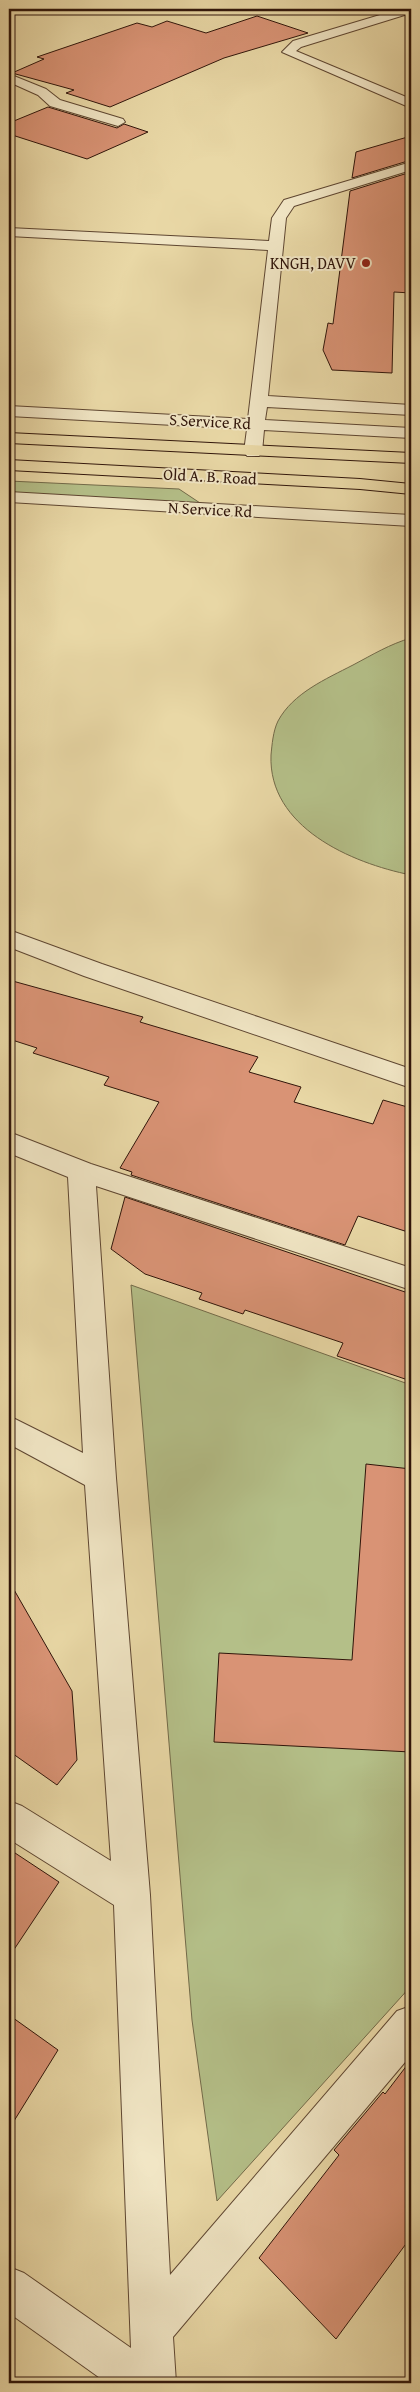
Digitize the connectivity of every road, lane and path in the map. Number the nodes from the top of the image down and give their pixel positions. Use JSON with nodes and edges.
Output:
{"nodes":[{"id":1,"x":411,"y":10,"type":"edge"},
{"id":2,"x":9,"y":78,"type":"edge"},
{"id":3,"x":411,"y":104,"type":"edge"},
{"id":4,"x":118,"y":122,"type":"dead end"},
{"id":5,"x":411,"y":166,"type":"edge"},
{"id":6,"x":9,"y":232,"type":"edge"},
{"id":7,"x":275,"y":246,"type":"junction"},
{"id":8,"x":260,"y":401,"type":"junction"},
{"id":9,"x":411,"y":410,"type":"edge"},
{"id":10,"x":9,"y":411,"type":"edge"},
{"id":11,"x":257,"y":424,"type":"junction"},
{"id":12,"x":411,"y":433,"type":"edge"},
{"id":13,"x":9,"y":438,"type":"edge"},
{"id":14,"x":253,"y":452,"type":"junction"},
{"id":15,"x":411,"y":458,"type":"edge"},
{"id":16,"x":9,"y":465,"type":"edge"},
{"id":17,"x":411,"y":489,"type":"edge"},
{"id":18,"x":9,"y":497,"type":"edge"},
{"id":19,"x":411,"y":521,"type":"edge"},
{"id":20,"x":9,"y":938,"type":"edge"},
{"id":21,"x":411,"y":1079,"type":"edge"},
{"id":22,"x":9,"y":1142,"type":"edge"},
{"id":23,"x":81,"y":1171,"type":"junction"},
{"id":24,"x":411,"y":1279,"type":"edge"},
{"id":25,"x":9,"y":1429,"type":"edge"},
{"id":26,"x":100,"y":1478,"type":"junction"},
{"id":27,"x":9,"y":1820,"type":"edge"},
{"id":28,"x":132,"y":1895,"type":"junction"},
{"id":29,"x":411,"y":2025,"type":"edge"},
{"id":30,"x":9,"y":2288,"type":"edge"},
{"id":31,"x":151,"y":2330,"type":"junction"},
{"id":32,"x":144,"y":2383,"type":"edge"},
{"id":33,"x":154,"y":2383,"type":"edge"}],
"edges":[{"from":1,"to":3,"type":"street"},
{"from":2,"to":4,"type":"street"},
{"from":5,"to":7,"type":"street"},
{"from":6,"to":7,"type":"street"},
{"from":7,"to":8,"type":"street"},
{"from":8,"to":9,"type":"street"},
{"from":8,"to":11,"type":"street"},
{"from":10,"to":11,"type":"street","name":"S Service Rd"},
{"from":11,"to":12,"type":"street","name":"S Service Rd"},
{"from":11,"to":14,"type":"street"},
{"from":13,"to":14,"type":"main road","name":"Old A. B. Road"},
{"from":14,"to":15,"type":"main road","name":"Old A. B. Road"},
{"from":16,"to":17,"type":"main road","name":"Old A. B. Road"},
{"from":18,"to":19,"type":"street","name":"N Service Rd"},
{"from":20,"to":21,"type":"street"},
{"from":22,"to":23,"type":"street"},
{"from":23,"to":24,"type":"street"},
{"from":23,"to":26,"type":"street"},
{"from":25,"to":26,"type":"street"},
{"from":26,"to":28,"type":"street"},
{"from":27,"to":28,"type":"street"},
{"from":28,"to":31,"type":"street"},
{"from":29,"to":31,"type":"street"},
{"from":30,"to":32,"type":"street"},
{"from":31,"to":33,"type":"street"}]}
